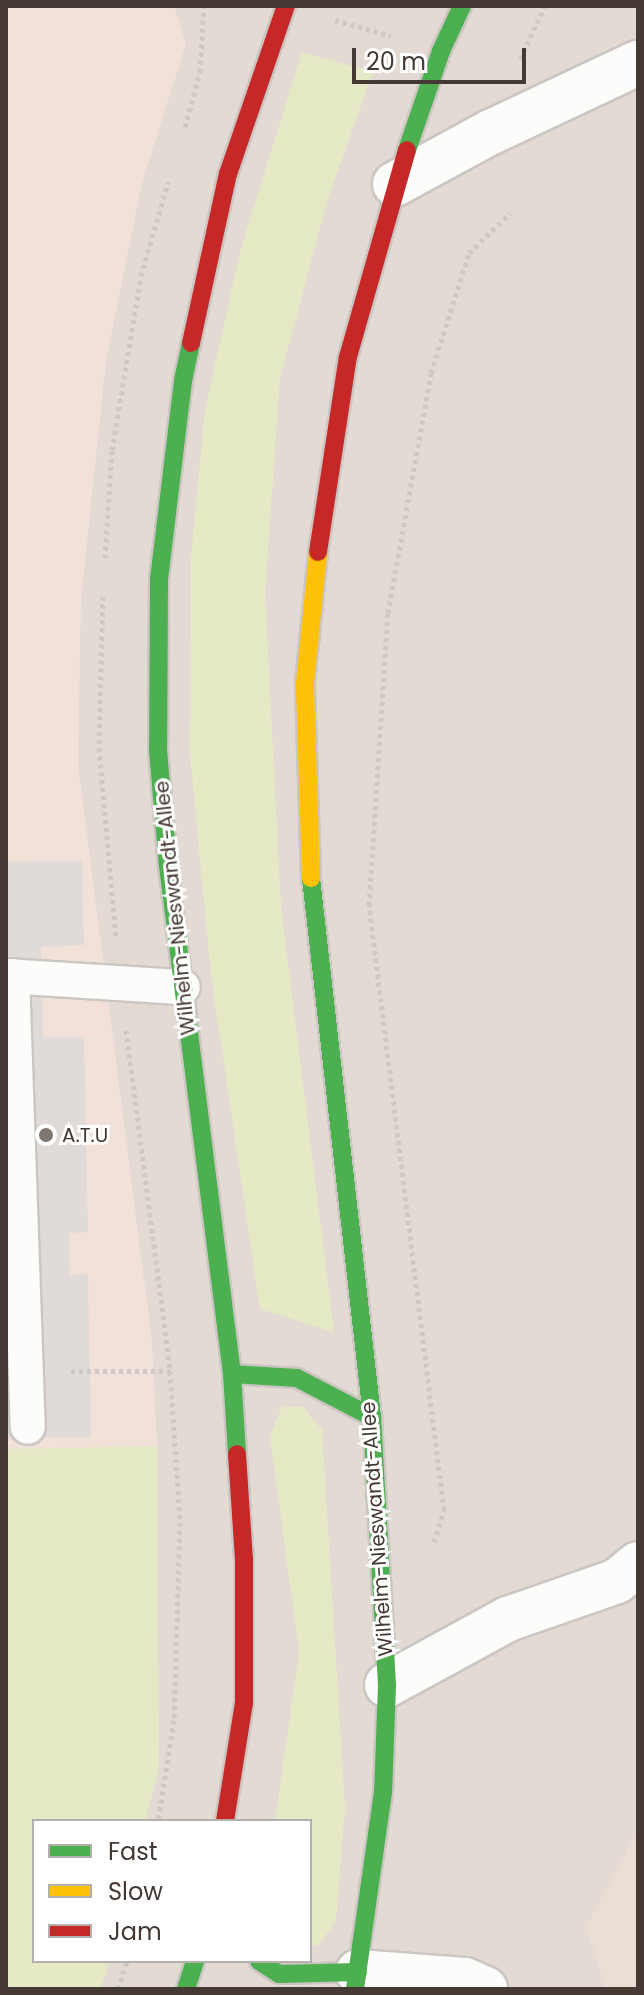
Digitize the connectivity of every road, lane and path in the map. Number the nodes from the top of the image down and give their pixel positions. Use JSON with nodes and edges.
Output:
{"nodes":[{"id":1,"x":286,"y":6,"type":"edge"},
{"id":2,"x":462,"y":6,"type":"edge"},
{"id":3,"x":545,"y":6,"type":"edge"},
{"id":4,"x":319,"y":15,"type":"dead end"},
{"id":5,"x":441,"y":51,"type":"junction"},
{"id":6,"x":638,"y":63,"type":"edge"},
{"id":7,"x":516,"y":70,"type":"dead end"},
{"id":8,"x":395,"y":184,"type":"junction"},
{"id":9,"x":510,"y":213,"type":"dead end"},
{"id":10,"x":9,"y":976,"type":"edge"},
{"id":11,"x":183,"y":987,"type":"junction"},
{"id":12,"x":10,"y":1035,"type":"edge"},
{"id":13,"x":11,"y":1074,"type":"edge"},
{"id":14,"x":12,"y":1112,"type":"edge"},
{"id":15,"x":12,"y":1153,"type":"edge"},
{"id":16,"x":13,"y":1190,"type":"edge"},
{"id":17,"x":14,"y":1229,"type":"edge"},
{"id":18,"x":14,"y":1272,"type":"edge"},
{"id":19,"x":107,"y":1370,"type":"dead end"},
{"id":20,"x":170,"y":1371,"type":"dead end"},
{"id":21,"x":232,"y":1374,"type":"junction"},
{"id":22,"x":372,"y":1417,"type":"junction"},
{"id":23,"x":28,"y":1427,"type":"dead end"},
{"id":24,"x":444,"y":1510,"type":"dead end"},
{"id":25,"x":638,"y":1564,"type":"edge"},
{"id":26,"x":387,"y":1685,"type":"junction"},
{"id":27,"x":225,"y":1819,"type":"edge"},
{"id":28,"x":126,"y":1963,"type":"edge"},
{"id":29,"x":194,"y":1963,"type":"edge"},
{"id":30,"x":262,"y":1963,"type":"edge"},
{"id":31,"x":356,"y":1981,"type":"edge"},
{"id":32,"x":118,"y":1989,"type":"edge"},
{"id":33,"x":186,"y":1989,"type":"edge"},
{"id":34,"x":485,"y":1989,"type":"edge"}],
"edges":[{"from":1,"to":11,"type":"main road","name":"Wilhelm-Nieswandt-Allee"},
{"from":2,"to":5,"type":"main road","name":"Wilhelm-Nieswandt-Allee"},
{"from":3,"to":7,"type":"path"},
{"from":4,"to":5,"type":"path"},
{"from":5,"to":8,"type":"main road","name":"Wilhelm-Nieswandt-Allee"},
{"from":6,"to":8,"type":"street"},
{"from":8,"to":22,"type":"main road","name":"Wilhelm-Nieswandt-Allee"},
{"from":9,"to":24,"type":"path"},
{"from":10,"to":11,"type":"lane"},
{"from":10,"to":12,"type":"lane"},
{"from":11,"to":21,"type":"main road","name":"Wilhelm-Nieswandt-Allee"},
{"from":12,"to":13,"type":"lane"},
{"from":13,"to":14,"type":"lane"},
{"from":14,"to":15,"type":"lane"},
{"from":15,"to":16,"type":"lane"},
{"from":16,"to":17,"type":"lane"},
{"from":17,"to":18,"type":"lane"},
{"from":18,"to":23,"type":"lane"},
{"from":19,"to":20,"type":"path"},
{"from":21,"to":22,"type":"main road"},
{"from":21,"to":27,"type":"main road","name":"Wilhelm-Nieswandt-Allee"},
{"from":22,"to":26,"type":"main road","name":"Wilhelm-Nieswandt-Allee"},
{"from":25,"to":26,"type":"street"},
{"from":26,"to":31,"type":"main road","name":"Wilhelm-Nieswandt-Allee"},
{"from":28,"to":32,"type":"path"},
{"from":29,"to":33,"type":"main road"},
{"from":30,"to":31,"type":"main road"},
{"from":31,"to":34,"type":"street"}]}
